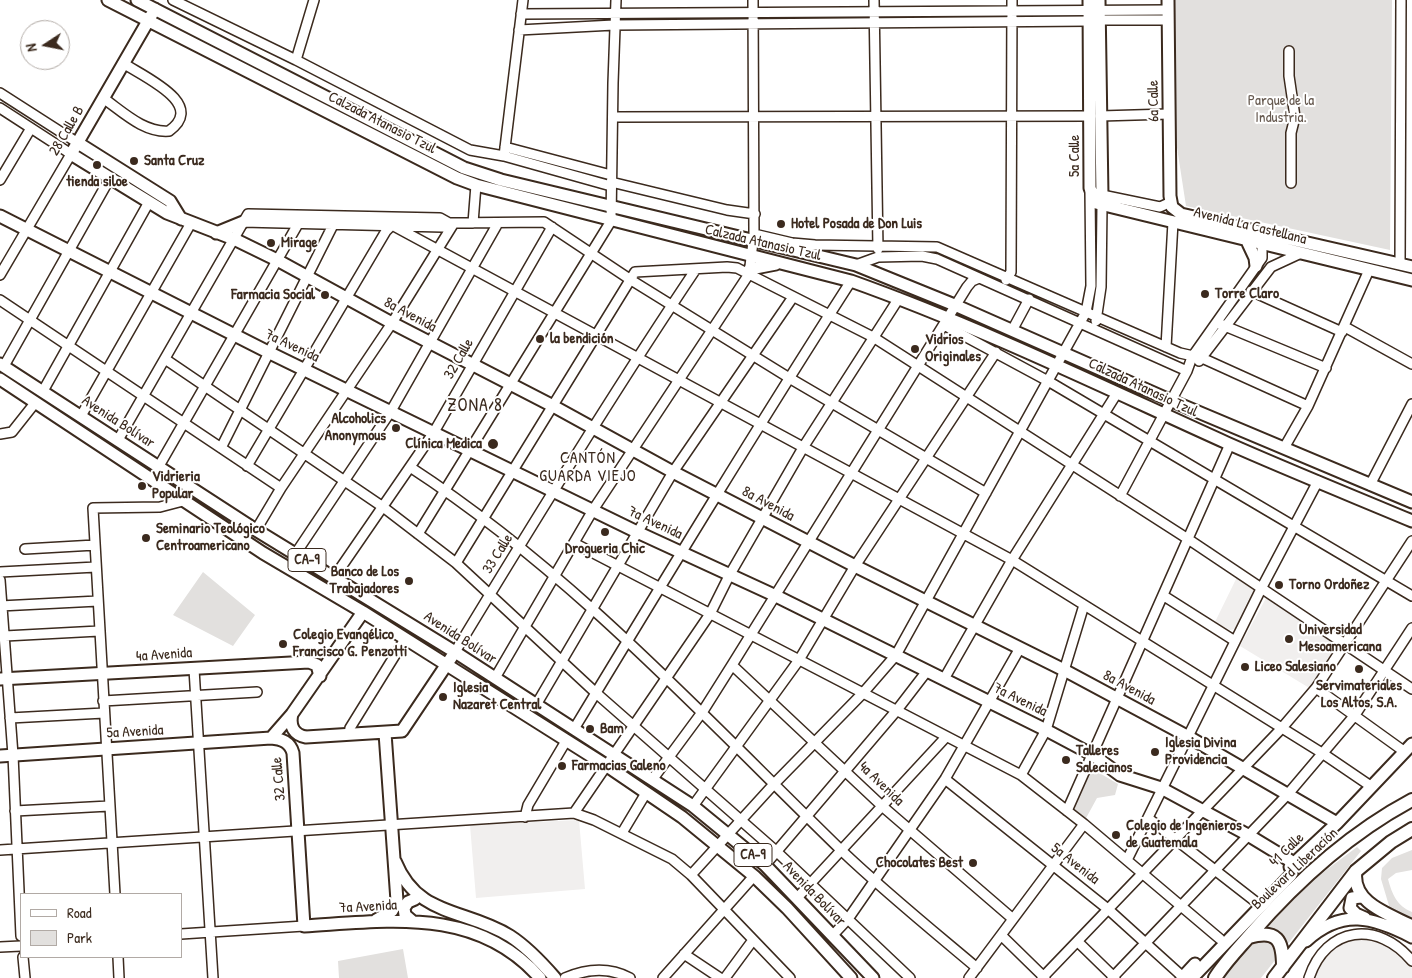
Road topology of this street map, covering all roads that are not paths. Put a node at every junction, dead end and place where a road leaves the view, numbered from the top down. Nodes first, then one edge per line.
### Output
1 (108, 0) edge
2 (137, 0) edge
3 (173, 0) edge
4 (314, 0) edge
5 (523, 0) edge
6 (616, 0) edge
7 (753, 0) edge
8 (874, 0) edge
9 (1012, 0) edge
10 (1401, 3) edge
11 (157, 4) edge
12 (1412, 7) edge
13 (1094, 10) edge
14 (1168, 10) edge
15 (1012, 11) junction
16 (753, 12) junction
17 (875, 12) junction
18 (521, 14) junction
19 (617, 14) junction
20 (148, 21) junction
21 (1012, 22) junction
22 (875, 23) junction
23 (753, 24) junction
24 (614, 26) junction
25 (519, 30) junction
26 (1289, 51) dead end
27 (296, 60) junction
28 (123, 63) junction
29 (0, 93) edge
30 (103, 98) junction
31 (0, 108) edge
32 (1169, 114) junction
33 (754, 116) junction
34 (1095, 116) junction
35 (1012, 117) junction
36 (613, 118) junction
37 (876, 118) junction
38 (31, 128) junction
39 (78, 143) junction
40 (504, 152) junction
41 (71, 154) junction
42 (110, 178) junction
43 (0, 180) edge
44 (611, 181) junction
45 (1291, 184) dead end
46 (476, 185) junction
47 (1090, 188) junction
48 (1105, 199) junction
49 (149, 202) junction
50 (1171, 202) junction
51 (611, 207) junction
52 (755, 214) junction
53 (0, 216) edge
54 (246, 218) junction
55 (186, 221) junction
56 (611, 221) junction
57 (1173, 222) junction
58 (452, 223) junction
59 (473, 223) junction
60 (498, 223) junction
61 (298, 224) junction
62 (333, 225) junction
63 (392, 225) junction
64 (552, 227) junction
65 (27, 229) junction
66 (1266, 232) junction
67 (216, 233) junction
68 (754, 238) junction
69 (234, 239) junction
70 (1246, 241) junction
71 (877, 245) junction
72 (1262, 245) junction
73 (437, 250) junction
74 (69, 251) junction
75 (592, 252) junction
76 (1299, 254) junction
77 (752, 256) junction
78 (878, 257) junction
79 (277, 260) junction
80 (782, 262) junction
81 (1400, 264) junction
82 (856, 265) junction
83 (1256, 266) junction
84 (1412, 267) edge
85 (472, 269) junction
86 (696, 269) junction
87 (110, 272) junction
88 (749, 272) junction
89 (1377, 272) junction
90 (1412, 272) edge
91 (0, 275) edge
92 (308, 276) junction
93 (633, 276) junction
94 (1010, 276) junction
95 (979, 278) junction
96 (851, 280) junction
97 (1412, 280) edge
98 (997, 286) junction
99 (1251, 291) junction
100 (152, 292) junction
101 (515, 292) junction
102 (793, 297) junction
103 (346, 298) junction
104 (899, 298) junction
105 (1029, 299) junction
106 (0, 300) edge
107 (672, 305) junction
108 (956, 306) junction
109 (1086, 312) junction
110 (192, 313) junction
111 (555, 313) junction
112 (829, 315) junction
113 (1098, 317) junction
114 (30, 320) junction
115 (946, 322) junction
116 (1215, 322) junction
117 (392, 323) junction
118 (1079, 323) junction
119 (1015, 325) dead end
120 (1224, 326) junction
121 (1093, 328) junction
122 (1344, 329) junction
123 (712, 330) junction
124 (235, 335) junction
125 (596, 335) junction
126 (873, 337) junction
127 (1148, 339) junction
128 (430, 343) junction
129 (68, 346) junction
130 (1166, 347) junction
131 (1142, 351) junction
132 (996, 352) junction
133 (1063, 352) junction
134 (270, 353) junction
135 (752, 354) junction
136 (1197, 357) junction
137 (640, 358) junction
138 (165, 359) junction
139 (1412, 364) edge
140 (2, 365) edge
141 (473, 365) junction
142 (1056, 365) junction
143 (918, 366) junction
144 (1326, 368) junction
145 (304, 369) junction
146 (1188, 371) junction
147 (107, 372) junction
148 (791, 379) junction
149 (0, 380) edge
150 (678, 380) junction
151 (1048, 381) junction
152 (511, 384) junction
153 (205, 387) junction
154 (349, 390) junction
155 (43, 391) junction
156 (1117, 392) junction
157 (144, 396) junction
158 (968, 398) junction
159 (720, 400) junction
160 (1172, 401) junction
161 (831, 402) junction
162 (35, 403) junction
163 (1412, 404) edge
164 (553, 406) junction
165 (1308, 406) junction
166 (241, 411) junction
167 (391, 411) junction
168 (1103, 414) junction
169 (1164, 414) junction
170 (81, 416) junction
171 (184, 423) junction
172 (762, 423) junction
173 (592, 428) junction
174 (878, 430) junction
175 (270, 431) junction
176 (434, 432) junction
177 (1020, 432) junction
178 (0, 434) edge
179 (118, 440) junction
180 (1150, 441) junction
181 (1230, 444) junction
182 (804, 446) junction
183 (221, 448) junction
184 (1284, 448) junction
185 (632, 449) junction
186 (470, 450) junction
187 (304, 454) junction
188 (926, 458) junction
189 (1072, 465) junction
190 (159, 466) junction
191 (248, 466) junction
192 (410, 467) junction
193 (513, 471) junction
194 (673, 472) junction
195 (852, 473) junction
196 (344, 481) junction
197 (1214, 481) junction
198 (1318, 481) junction
199 (1370, 485) junction
200 (281, 488) junction
201 (445, 490) junction
202 (554, 491) junction
203 (716, 493) junction
204 (986, 493) junction
205 (1120, 496) junction
206 (900, 498) junction
207 (183, 500) junction
208 (1412, 502) edge
209 (382, 506) junction
210 (593, 510) junction
211 (762, 517) junction
212 (484, 520) junction
213 (1412, 521) edge
214 (1294, 527) junction
215 (256, 530) junction
216 (637, 532) junction
217 (964, 533) junction
218 (418, 534) junction
219 (1188, 540) junction
220 (1412, 541) edge
221 (809, 542) junction
222 (574, 543) junction
223 (95, 545) junction
224 (520, 546) junction
225 (25, 549) dead end
226 (681, 551) junction
227 (296, 553) junction
228 (1012, 560) junction
229 (456, 564) junction
230 (855, 566) junction
231 (617, 567) junction
232 (96, 568) junction
233 (0, 572) edge
234 (335, 576) junction
235 (555, 576) junction
236 (729, 576) junction
237 (0, 580) edge
238 (1386, 581) junction
239 (659, 589) junction
240 (1261, 589) junction
241 (490, 594) junction
242 (776, 596) junction
243 (1164, 596) junction
244 (1412, 596) edge
245 (98, 600) junction
246 (925, 601) junction
247 (1084, 605) junction
248 (1, 606) edge
249 (592, 609) junction
250 (364, 612) junction
251 (710, 614) junction
252 (824, 619) junction
253 (974, 625) junction
254 (526, 627) junction
255 (1412, 628) edge
256 (99, 631) junction
257 (751, 635) junction
258 (5, 636) junction
259 (405, 639) junction
260 (1235, 641) junction
261 (627, 642) junction
262 (1143, 642) junction
263 (1346, 643) junction
264 (1020, 648) junction
265 (455, 652) junction
266 (896, 655) junction
267 (561, 660) junction
268 (799, 660) junction
269 (732, 665) junction
270 (446, 666) junction
271 (194, 668) junction
272 (1384, 669) junction
273 (1064, 670) junction
274 (927, 672) junction
275 (101, 674) junction
276 (320, 676) junction
277 (495, 678) junction
278 (667, 678) junction
279 (4, 679) edge
280 (944, 679) junction
281 (1212, 686) junction
282 (1316, 688) junction
283 (1412, 689) edge
284 (257, 692) dead end
285 (596, 693) junction
286 (863, 693) junction
287 (196, 695) junction
288 (1118, 698) junction
289 (771, 700) junction
290 (103, 701) junction
291 (990, 702) junction
292 (536, 705) junction
293 (897, 710) junction
294 (703, 712) junction
295 (104, 713) junction
296 (292, 714) junction
297 (1355, 715) junction
298 (10, 718) junction
299 (634, 725) junction
300 (574, 729) junction
301 (1281, 729) junction
302 (1046, 730) junction
303 (385, 733) junction
304 (349, 734) junction
305 (1187, 736) junction
306 (946, 737) junction
307 (271, 738) junction
308 (315, 738) junction
309 (566, 741) junction
310 (815, 742) junction
311 (197, 744) junction
312 (736, 745) junction
313 (965, 746) junction
314 (106, 748) junction
315 (1408, 748) edge
316 (1322, 753) junction
317 (13, 755) junction
318 (614, 755) junction
319 (1093, 755) junction
320 (0, 756) edge
321 (669, 757) junction
322 (293, 761) junction
323 (607, 766) junction
324 (1244, 769) junction
325 (846, 770) junction
326 (1021, 775) junction
327 (945, 779) junction
328 (652, 780) junction
329 (774, 784) junction
330 (1372, 787) junction
331 (1161, 788) junction
332 (704, 790) junction
333 (1412, 791) edge
334 (646, 793) junction
335 (1288, 794) junction
336 (1412, 800) edge
337 (109, 806) junction
338 (692, 806) junction
339 (882, 806) junction
340 (16, 811) junction
341 (1067, 811) junction
342 (1205, 811) junction
343 (574, 813) junction
344 (807, 815) junction
345 (525, 817) junction
346 (1148, 818) junction
347 (741, 821) junction
348 (1337, 823) junction
349 (1084, 824) junction
350 (392, 825) junction
351 (1412, 829) edge
352 (298, 830) junction
353 (1362, 831) junction
354 (910, 832) junction
355 (622, 833) junction
356 (727, 835) junction
357 (1248, 835) junction
358 (203, 838) junction
359 (1174, 839) junction
360 (111, 843) junction
361 (718, 845) junction
362 (17, 849) junction
363 (841, 849) junction
364 (0, 850) edge
365 (777, 852) junction
366 (1127, 860) junction
367 (395, 861) junction
368 (1294, 864) junction
369 (765, 865) junction
370 (1053, 867) junction
371 (1214, 869) junction
372 (1356, 871) junction
373 (1144, 874) junction
374 (691, 875) junction
375 (754, 876) junction
376 (402, 878) junction
377 (875, 881) junction
378 (811, 883) junction
379 (114, 893) edge
380 (1361, 897) junction
381 (797, 898) junction
382 (415, 900) junction
383 (1256, 902) junction
384 (1182, 905) junction
385 (441, 909) junction
386 (724, 910) junction
387 (1109, 910) junction
388 (20, 914) edge
389 (848, 919) junction
390 (1013, 919) junction
391 (1368, 919) junction
392 (412, 921) junction
393 (373, 922) junction
394 (304, 926) junction
395 (1412, 926) edge
396 (210, 932) junction
397 (182, 934) edge
398 (833, 935) junction
399 (1002, 936) junction
400 (1249, 937) junction
401 (1412, 937) edge
402 (1220, 939) junction
403 (753, 940) junction
404 (1078, 942) junction
405 (1146, 943) junction
406 (20, 946) edge
407 (0, 947) edge
408 (1295, 950) junction
409 (684, 954) junction
410 (23, 958) edge
411 (118, 958) edge
412 (1412, 961) edge
413 (1282, 967) junction
414 (977, 968) junction
415 (789, 977) edge
416 (1113, 977) edge
417 (1215, 977) edge
418 (25, 978) edge
419 (119, 978) edge
420 (213, 978) edge
421 (540, 978) edge
422 (556, 978) edge
423 (567, 978) edge
424 (630, 978) edge
425 (663, 978) edge
426 (720, 978) edge
427 (725, 978) edge
428 (851, 978) edge
429 (872, 978) edge
430 (910, 978) edge
431 (969, 978) edge
432 (1044, 978) edge
433 (1186, 978) edge
434 (1274, 978) edge
435 (1309, 978) edge

1 - 20 main road, Calzada Atanasio Tzul
2 - 11 main road, Calzada Atanasio Tzul
3 - 27 street
4 - 27 street
5 - 18 street
6 - 19 street
7 - 16 street
8 - 17 street
9 - 15 street
10 - 12 street
10 - 81 street
11 - 20 main road, 28 Calle B
11 - 51 main road, Calzada Atanasio Tzul
13 - 14 street
13 - 15 street
13 - 21 street
13 - 34 main road, 5a Calle
14 - 32 main road, 6a Calle
15 - 17 street
15 - 21 street
16 - 17 street
16 - 19 street
16 - 23 street
17 - 22 street
18 - 19 street
18 - 25 street
19 - 24 street
20 - 28 main road, 28 Calle B
20 - 46 main road, Calzada Atanasio Tzul
21 - 22 street
21 - 35 street
22 - 23 street
22 - 37 street
23 - 24 street
23 - 33 street
24 - 25 street
24 - 36 street
25 - 40 street
26 - 45 street
27 - 40 street
28 - 30 main road, 28 Calle B
28 - 30 street
29 - 39 street
30 - 39 main road, 28 Calle B
31 - 38 street, 8a Avenida
32 - 34 street
32 - 50 main road, 6a Calle
33 - 36 street
33 - 37 street
33 - 52 street
34 - 35 street
34 - 47 main road, 5a Calle
34 - 48 main road, 5a Calle
35 - 37 street
35 - 94 street
36 - 44 street
37 - 71 street
38 - 41 street, 8a Avenida
38 - 43 street
39 - 41 main road, 28 Calle B
39 - 55 main road
40 - 44 street
41 - 42 main road, 8a Avenida
41 - 65 street, 28 Calle B
42 - 49 main road, 8a Avenida
42 - 74 street
44 - 51 street
44 - 52 street
46 - 56 main road, Calzada Atanasio Tzul
46 - 59 street
47 - 48 main road
47 - 109 street, 5a Calle
48 - 50 street
48 - 57 main road, Avenida La Castellana
48 - 113 street, 5a Calle
49 - 55 main road, 8a Avenida
49 - 87 street
50 - 66 main road, Avenida La Castellana
51 - 56 street
51 - 68 main road, Calzada Atanasio Tzul
52 - 68 street
53 - 65 main road, 7a Avenida
54 - 58 street
54 - 61 street
54 - 67 main road
54 - 69 street
55 - 67 main road, 8a Avenida
55 - 100 street
56 - 75 street
56 - 77 main road, Calzada Atanasio Tzul
57 - 70 main road, Avenida La Castellana
57 - 130 street
58 - 59 street
58 - 63 street
58 - 73 street
59 - 60 street
60 - 64 street
60 - 85 street
61 - 62 street
61 - 79 street
62 - 63 street
62 - 92 street
63 - 73 street
63 - 103 street
64 - 75 street
64 - 101 street, 32 Calle
65 - 74 main road, 7a Avenida
65 - 91 street, 28 Calle B
66 - 72 main road
66 - 81 main road, Avenida La Castellana
67 - 69 main road, 8a Avenida
68 - 71 street
68 - 77 street
68 - 82 main road, Calzada Atanasio Tzul
69 - 79 main road, 8a Avenida
69 - 110 street
70 - 72 main road, Avenida La Castellana
70 - 83 main road
71 - 78 street
71 - 94 street
72 - 76 main road, Avenida La Castellana
72 - 83 street
73 - 85 street
73 - 117 street
74 - 87 main road, 7a Avenida
74 - 114 street
75 - 93 street
75 - 111 street
76 - 89 main road, Avenida La Castellana
76 - 99 street
77 - 80 main road, Calzada Atanasio Tzul
77 - 88 street
78 - 82 street
78 - 95 street
79 - 92 main road, 8a Avenida
79 - 124 street
80 - 88 main road
80 - 96 main road, Calzada Atanasio Tzul
81 - 84 main road, Avenida La Castellana
81 - 89 main road
82 - 108 main road, Calzada Atanasio Tzul
83 - 116 street
85 - 101 street
85 - 128 street
86 - 88 street
86 - 93 street
86 - 107 street, 33 Calle
87 - 100 main road, 7a Avenida
87 - 129 street
88 - 102 street
88 - 123 street
89 - 90 main road
89 - 97 main road, Avenida La Castellana
89 - 122 street
92 - 103 main road, 8a Avenida
92 - 134 street
93 - 107 street
93 - 125 street
94 - 98 street
94 - 109 street
95 - 98 street
95 - 108 street
96 - 104 main road, Calzada Atanasio Tzul
96 - 112 street
98 - 105 street
99 - 120 street
99 - 122 street
100 - 110 main road, 7a Avenida
100 - 147 street
101 - 111 street
101 - 141 street, 32 Calle
102 - 112 street
102 - 135 street
103 - 117 main road, 8a Avenida
103 - 145 street
104 - 115 main road, Calzada Atanasio Tzul
104 - 126 street
105 - 118 street
105 - 119 street
106 - 114 street
107 - 123 street
107 - 137 street, 33 Calle
108 - 115 street
108 - 133 main road, Calzada Atanasio Tzul
109 - 113 street
109 - 118 street
110 - 124 main road, 7a Avenida
110 - 138 street
111 - 125 street
111 - 152 street
112 - 126 street
112 - 148 street
113 - 121 street, 5a Calle
113 - 127 street
114 - 129 street
114 - 140 street
115 - 132 street
115 - 142 main road, Calzada Atanasio Tzul
115 - 143 street
116 - 120 street
116 - 136 street
117 - 128 main road, 8a Avenida
117 - 154 street
118 - 121 street
118 - 133 street
120 - 136 street
120 - 144 street
121 - 131 street
122 - 139 street
122 - 144 street
123 - 135 street
123 - 150 street
124 - 134 main road, 7a Avenida
124 - 153 street
125 - 137 street
125 - 164 street
126 - 143 street
126 - 161 street
127 - 130 street
127 - 131 street
128 - 141 main road, 8a Avenida
128 - 167 street
129 - 147 street
129 - 155 street
130 - 136 street
131 - 146 street
132 - 151 street
132 - 158 street
133 - 142 street
133 - 160 main road, Calzada Atanasio Tzul
134 - 145 main road, 7a Avenida
134 - 166 street
135 - 148 street
135 - 159 street
136 - 146 street
136 - 165 street
137 - 150 street
137 - 173 street, 33 Calle
138 - 153 street
138 - 157 street
140 - 155 main road, Avenida Bolívar / CA-9
141 - 152 main road, 8a Avenida
141 - 176 street, 32 Calle
142 - 151 street
142 - 156 main road, Calzada Atanasio Tzul
143 - 158 street
143 - 174 street
144 - 165 street
145 - 154 main road, 7a Avenida
145 - 175 street
146 - 160 street
147 - 157 street
147 - 170 street
148 - 161 street
148 - 172 street
149 - 162 main road, Avenida Bolívar / CA-9
150 - 159 street
150 - 185 street
151 - 168 street
151 - 177 street
152 - 164 main road, 8a Avenida
152 - 186 street
153 - 166 street
153 - 171 street
154 - 167 main road, 7a Avenida
154 - 187 street
155 - 170 main road, Avenida Bolívar / CA-9
156 - 168 street
156 - 169 main road, Calzada Atanasio Tzul
157 - 171 street
157 - 179 street
158 - 177 street
158 - 188 street
159 - 172 street
159 - 194 street
160 - 169 street
160 - 184 main road, Calzada Atanasio Tzul
161 - 174 street
161 - 182 street
162 - 178 street
162 - 207 main road, Avenida Bolívar / CA-9
163 - 199 street
164 - 173 main road, 8a Avenida
164 - 193 street
165 - 184 street
166 - 175 street
166 - 183 street
167 - 176 main road, 7a Avenida
167 - 196 street
168 - 180 street
168 - 189 street
169 - 180 street
169 - 181 main road, Calzada Atanasio Tzul
170 - 179 main road, Avenida Bolívar / CA-9
171 - 183 street
171 - 190 street
172 - 182 street
172 - 203 street
173 - 185 main road, 8a Avenida
173 - 202 street, 33 Calle
174 - 188 street
174 - 195 street
175 - 187 street
175 - 191 street
176 - 186 main road, 7a Avenida
176 - 192 street, 32 Calle
177 - 189 street
177 - 204 street
179 - 190 main road, Avenida Bolívar / CA-9
180 - 197 street
180 - 205 street
181 - 197 street
181 - 198 main road, Calzada Atanasio Tzul
182 - 195 street
182 - 211 street
183 - 191 street
184 - 199 main road, Calzada Atanasio Tzul
185 - 194 main road, 8a Avenida
185 - 210 street
186 - 193 main road, 7a Avenida
186 - 201 street
187 - 196 street
187 - 200 street
188 - 204 street
188 - 206 street
189 - 205 street
189 - 228 street
190 - 215 main road, Avenida Bolívar / CA-9
191 - 200 street
192 - 201 street
192 - 209 street, 32 Calle
193 - 202 main road, 7a Avenida
193 - 212 street
194 - 203 main road, 8a Avenida
194 - 216 street
195 - 206 street
195 - 221 street
196 - 209 street
196 - 227 street
197 - 214 street
197 - 219 street
198 - 213 main road, Calzada Atanasio Tzul
198 - 214 street
199 - 208 main road, Calzada Atanasio Tzul
200 - 215 street
201 - 212 street
201 - 218 street
202 - 210 main road, 7a Avenida
202 - 224 street, 33 Calle
203 - 211 main road, 8a Avenida
203 - 226 street
204 - 217 street
205 - 219 street
206 - 217 street
206 - 230 street
207 - 223 street
207 - 250 main road, Avenida Bolívar / CA-9
209 - 218 street
209 - 234 street, 32 Calle
210 - 216 main road, 7a Avenida
210 - 222 street
211 - 221 main road, 8a Avenida
211 - 236 street
212 - 224 street
212 - 229 street
214 - 238 street
214 - 240 street
215 - 227 main road, Avenida Bolívar / CA-9
216 - 226 main road, 7a Avenida
216 - 231 street
217 - 228 street
217 - 246 street
218 - 229 street
219 - 240 street
219 - 243 street
220 - 238 street
221 - 230 main road, 8a Avenida
221 - 242 street
222 - 231 street
222 - 235 street
223 - 225 street
223 - 232 street
224 - 235 street
224 - 241 street, 33 Calle
226 - 236 main road, 7a Avenida
226 - 239 street
227 - 234 main road, Avenida Bolívar / CA-9
228 - 247 street
228 - 253 street
229 - 241 street
230 - 246 main road, 8a Avenida
230 - 252 street
231 - 239 street
231 - 249 street
232 - 233 street
232 - 245 street
234 - 265 main road, Avenida Bolívar / CA-9
235 - 249 street
235 - 254 street
236 - 242 main road, 7a Avenida
236 - 251 street
237 - 248 street
238 - 244 street
238 - 263 street
239 - 251 street
239 - 261 street
240 - 260 street
240 - 263 street
241 - 254 street
241 - 265 street, 33 Calle
242 - 252 main road, 7a Avenida
242 - 257 street
243 - 260 street
243 - 262 street
245 - 248 street
245 - 256 street
246 - 253 main road, 8a Avenida
246 - 266 street
247 - 262 street
247 - 273 street
248 - 258 street
249 - 261 street
249 - 267 street
250 - 259 main road, Avenida Bolívar / CA-9
250 - 276 main road, 32 Calle
251 - 257 street
251 - 278 street
252 - 266 main road, 7a Avenida
252 - 268 street
253 - 264 main road, 8a Avenida
253 - 280 street
254 - 267 street
254 - 277 street
255 - 272 street
256 - 258 street
256 - 275 street
257 - 268 street
257 - 269 street
258 - 279 street
259 - 270 main road, Avenida Bolívar / CA-9
259 - 304 street
260 - 281 street
261 - 278 street
261 - 285 street
262 - 281 street
262 - 288 street
263 - 272 street
263 - 282 street
264 - 273 main road, 8a Avenida
264 - 291 street
265 - 270 main road, 33 Calle
265 - 277 main road, Avenida Bolívar / CA-9
266 - 274 main road, 7a Avenida
266 - 286 street
267 - 285 street
267 - 292 street
268 - 286 street
268 - 289 street
269 - 289 street, 4a Avenida
269 - 294 street
270 - 303 main road, 33 Calle
270 - 309 main road, Avenida Bolívar / CA-9
271 - 275 main road, 4a Avenida
271 - 276 main road, 4a Avenida
271 - 287 street
272 - 283 street
272 - 297 street
273 - 288 main road, 8a Avenida
273 - 302 street
274 - 280 main road, 7a Avenida
274 - 293 street
275 - 279 main road, 4a Avenida
275 - 290 street
276 - 296 main road, 32 Calle
277 - 292 main road, Avenida Bolívar / CA-9
278 - 294 street
278 - 299 street
279 - 298 street
280 - 291 main road, 7a Avenida
281 - 301 street
281 - 305 street
282 - 297 street
282 - 301 street
284 - 287 street
285 - 299 street
285 - 300 street
286 - 293 street
286 - 310 street
287 - 290 street
287 - 311 street
288 - 305 main road, 8a Avenida
288 - 319 street
289 - 310 street, 4a Avenida
289 - 312 street
290 - 295 street
291 - 302 main road, 7a Avenida
291 - 313 street
292 - 300 main road, Avenida Bolívar / CA-9
293 - 306 street
293 - 325 street
294 - 312 street
294 - 321 street
295 - 298 street
295 - 314 street
296 - 307 main road, 32 Calle
296 - 308 main road
297 - 315 street
297 - 316 street
298 - 317 street
299 - 318 street
299 - 321 street
300 - 318 main road, Avenida Bolívar / CA-9
301 - 316 street
301 - 324 street
302 - 319 main road, 7a Avenida
302 - 326 street
303 - 304 main road
303 - 350 main road
304 - 308 main road
305 - 324 main road, 8a Avenida
305 - 331 street
306 - 313 street
306 - 339 street
307 - 311 main road, 5a Avenida
307 - 322 main road, 32 Calle
308 - 322 main road
309 - 323 main road, Avenida Bolívar / CA-9
309 - 345 street
310 - 325 street, 4a Avenida
310 - 329 street
311 - 314 main road, 5a Avenida
311 - 358 street
312 - 329 street
312 - 332 street
313 - 326 street
313 - 327 street
314 - 317 main road, 5a Avenida
314 - 337 street
315 - 330 main road, 41 Calle
316 - 330 street
316 - 335 street
317 - 320 main road, 5a Avenida
317 - 340 street
318 - 323 street
318 - 328 main road, Avenida Bolívar / CA-9
319 - 331 main road, 7a Avenida
319 - 341 street
321 - 328 street
321 - 332 street
322 - 352 main road, 32 Calle
323 - 334 main road, Avenida Bolívar / CA-9
323 - 343 street
324 - 335 main road, 8a Avenida
324 - 342 street
325 - 339 street, 4a Avenida
325 - 344 street
326 - 341 street
327 - 354 street
327 - 370 street, 5a Avenida
328 - 338 main road, Avenida Bolívar / CA-9
329 - 344 street
329 - 347 street
330 - 348 main road, 41 Calle
331 - 342 main road, 7a Avenida
331 - 346 street
332 - 338 street
332 - 347 street
333 - 353 highway
334 - 355 street
334 - 361 main road, Avenida Bolívar / CA-9
335 - 348 main road, 8a Avenida
335 - 357 street
336 - 353 highway, Boulevard Liberación
337 - 340 street
337 - 360 street
338 - 356 main road, Avenida Bolívar / CA-9
339 - 354 street, 4a Avenida
339 - 363 street
340 - 362 street
341 - 349 street
342 - 357 main road, 7a Avenida
342 - 359 street
343 - 345 street
343 - 355 street
344 - 363 street
344 - 365 street
345 - 350 street
346 - 359 street
346 - 366 street
347 - 356 street
347 - 365 street
348 - 368 main road, 41 Calle
349 - 366 street
349 - 370 street
350 - 352 street
350 - 367 main road
351 - 372 highway
352 - 358 street
352 - 394 main road, 32 Calle
353 - 400 highway, Boulevard Liberación
354 - 377 street
354 - 390 street, 4a Avenida
355 - 374 street
356 - 361 street
356 - 369 main road, Avenida Bolívar / CA-9
357 - 368 main road, 7a Avenida
357 - 371 street
358 - 360 street
358 - 396 street
359 - 371 street
359 - 373 street
360 - 362 street
360 - 379 street
361 - 374 street
361 - 375 main road, Avenida Bolívar / CA-9
362 - 364 street
362 - 388 street
363 - 377 street
363 - 378 street
365 - 369 street
365 - 378 street
366 - 373 street
367 - 376 main road, 7a Avenida
367 - 393 main road
368 - 383 main road, 41 Calle
368 - 433 main road
369 - 381 main road, Avenida Bolívar / CA-9
370 - 387 street, 5a Avenida
370 - 390 street
371 - 383 street
371 - 384 street
372 - 380 main road
372 - 408 highway
373 - 384 street
373 - 387 street
374 - 386 street
375 - 386 street
375 - 428 main road, Avenida Bolívar / CA-9
376 - 382 main road
376 - 385 main road, 7a Avenida
377 - 389 street
377 - 414 street
378 - 381 street
378 - 389 street
380 - 391 main road
380 - 395 main road
381 - 398 main road, Avenida Bolívar / CA-9
382 - 385 main road
382 - 392 main road
383 - 402 main road, 41 Calle
384 - 402 street
384 - 405 street
385 - 422 main road, 7a Avenida
386 - 403 street
386 - 409 street
387 - 404 street
387 - 405 street, 5a Avenida
389 - 398 street
389 - 430 street
390 - 399 street
391 - 401 main road
391 - 408 main road
392 - 393 main road, 7a Avenida
392 - 421 main road, 7a Avenida
393 - 394 main road, 7a Avenida
394 - 396 street, 7a Avenida
396 - 397 street, 7a Avenida
396 - 420 street
398 - 429 main road, Avenida Bolívar / CA-9
399 - 414 street
399 - 432 street
400 - 413 highway
400 - 417 highway, Boulevard Liberación
402 - 433 main road, 41 Calle
403 - 415 street
403 - 427 street
404 - 416 street
404 - 432 street
405 - 416 street
405 - 433 street, 5a Avenida
406 - 407 street
408 - 413 highway
409 - 425 street
409 - 426 street
410 - 418 street
411 - 419 street
412 - 435 street
413 - 434 highway
414 - 431 street
423 - 424 street

